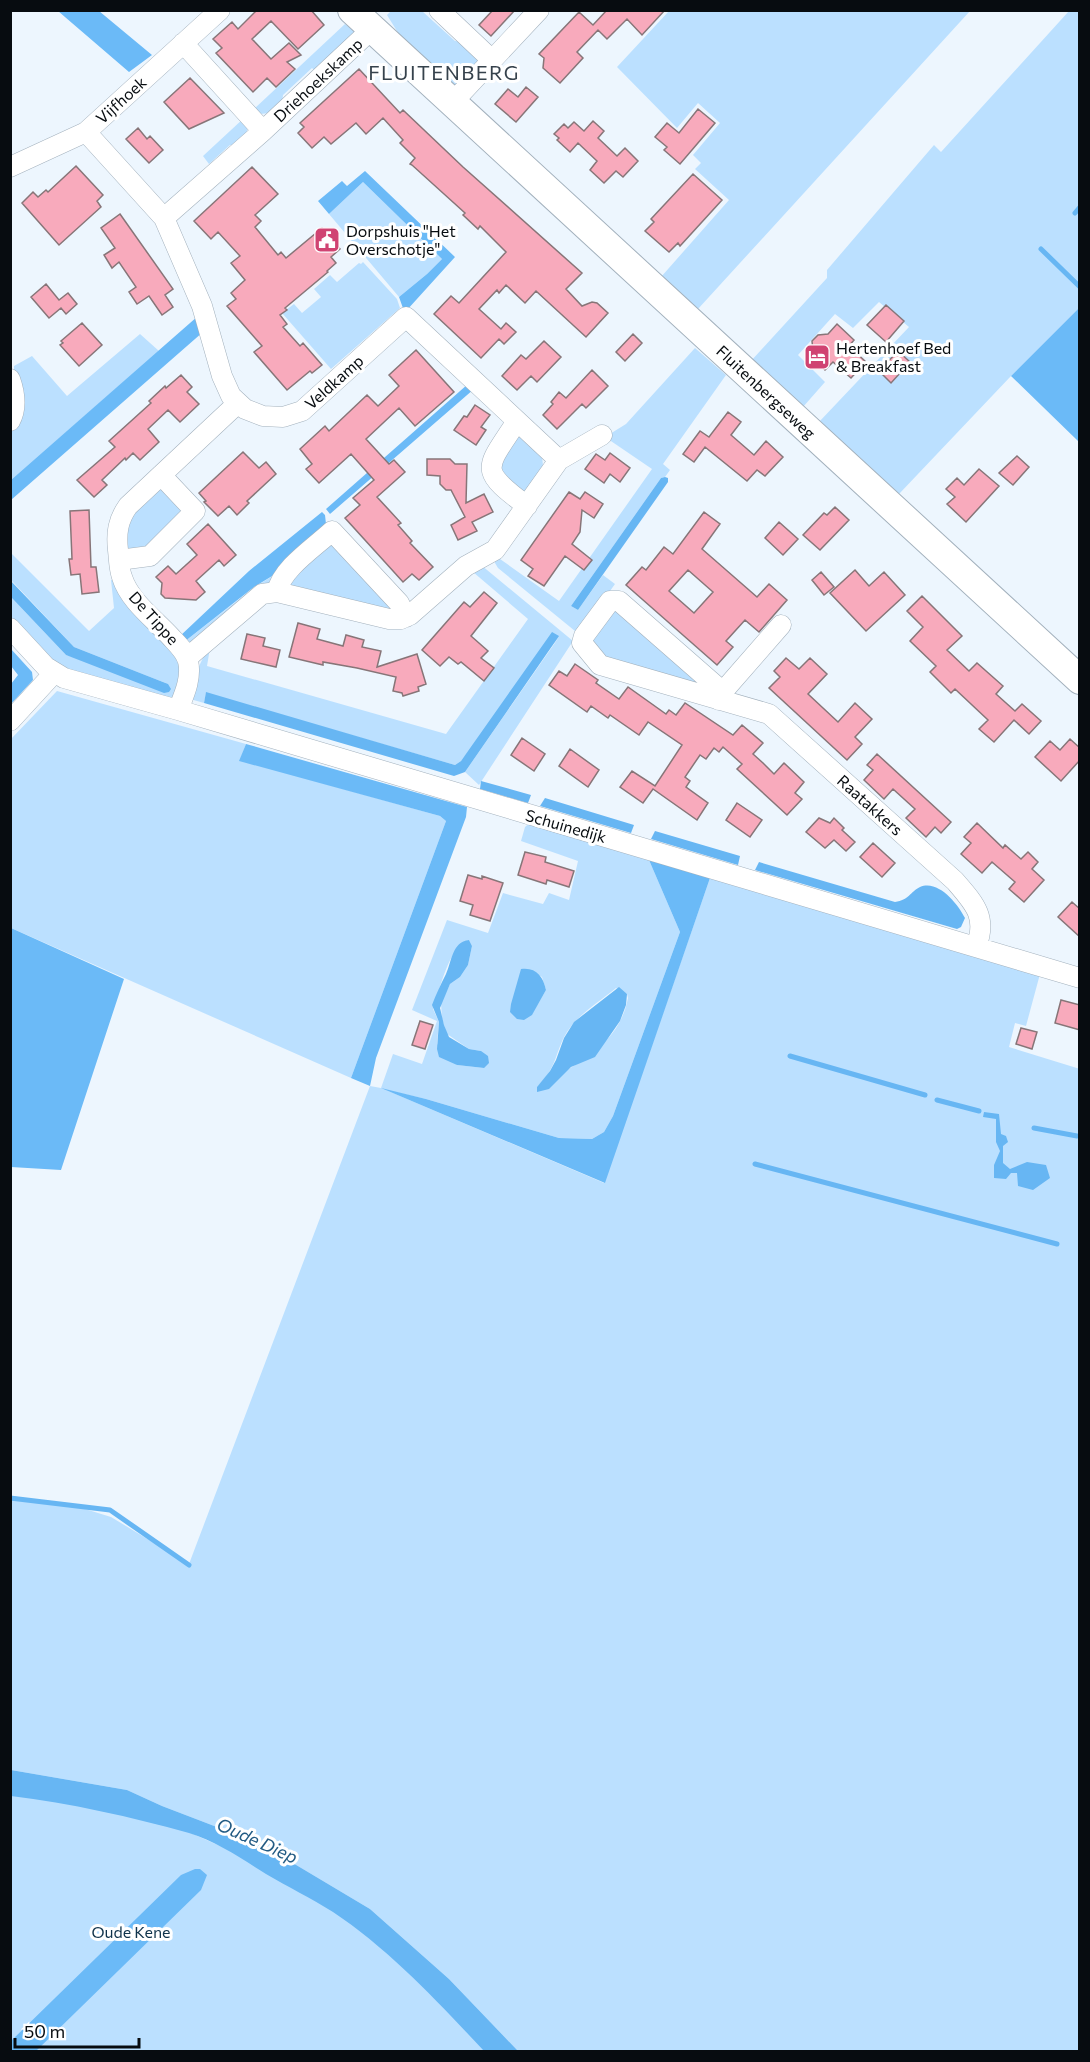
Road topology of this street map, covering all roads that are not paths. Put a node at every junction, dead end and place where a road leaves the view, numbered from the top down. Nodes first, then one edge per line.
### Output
1 (439, 10) edge
2 (539, 10) edge
3 (219, 11) edge
4 (362, 20) edge
5 (183, 44) junction
6 (492, 60) junction
7 (453, 103) junction
8 (263, 130) junction
9 (86, 132) junction
10 (10, 167) edge
11 (164, 218) junction
12 (10, 380) edge
13 (238, 403) junction
14 (10, 421) edge
15 (517, 421) junction
16 (602, 435) dead end
17 (559, 460) junction
18 (160, 475) junction
19 (526, 506) junction
20 (119, 560) junction
21 (277, 592) junction
22 (406, 617) junction
23 (781, 625) dead end
24 (10, 628) edge
25 (187, 658) junction
26 (54, 673) junction
27 (1080, 680) edge
28 (718, 695) junction
29 (178, 710) junction
30 (10, 721) edge
31 (976, 947) junction
32 (1080, 978) edge

1 - 6 street
2 - 6 street
3 - 5 street, Vijfhoek
4 - 7 street, Fluitenbergseweg
4 - 8 street, Driehoekskamp
5 - 8 street, Driehoekskamp
5 - 9 street, Vijfhoek
6 - 7 street
7 - 27 street, Fluitenbergseweg
8 - 11 street, Driehoekskamp
9 - 10 street, Vijfhoek
9 - 11 street
11 - 13 street
12 - 14 street
13 - 15 street, Veldkamp
13 - 18 street, De Tippe
15 - 17 street, Veldkamp
15 - 19 street
16 - 17 street
17 - 19 street
18 - 20 street, De Tippe
18 - 20 street
19 - 22 street
20 - 25 street, De Tippe
21 - 22 street
21 - 22 street
21 - 25 street
23 - 28 street
24 - 26 street, Schuinedijk
25 - 29 street, De Tippe
26 - 29 street, Schuinedijk
26 - 30 street
28 - 28 street, Raatakkers
28 - 31 street, Raatakkers
29 - 31 street, Schuinedijk
31 - 32 street, Schuinedijk

